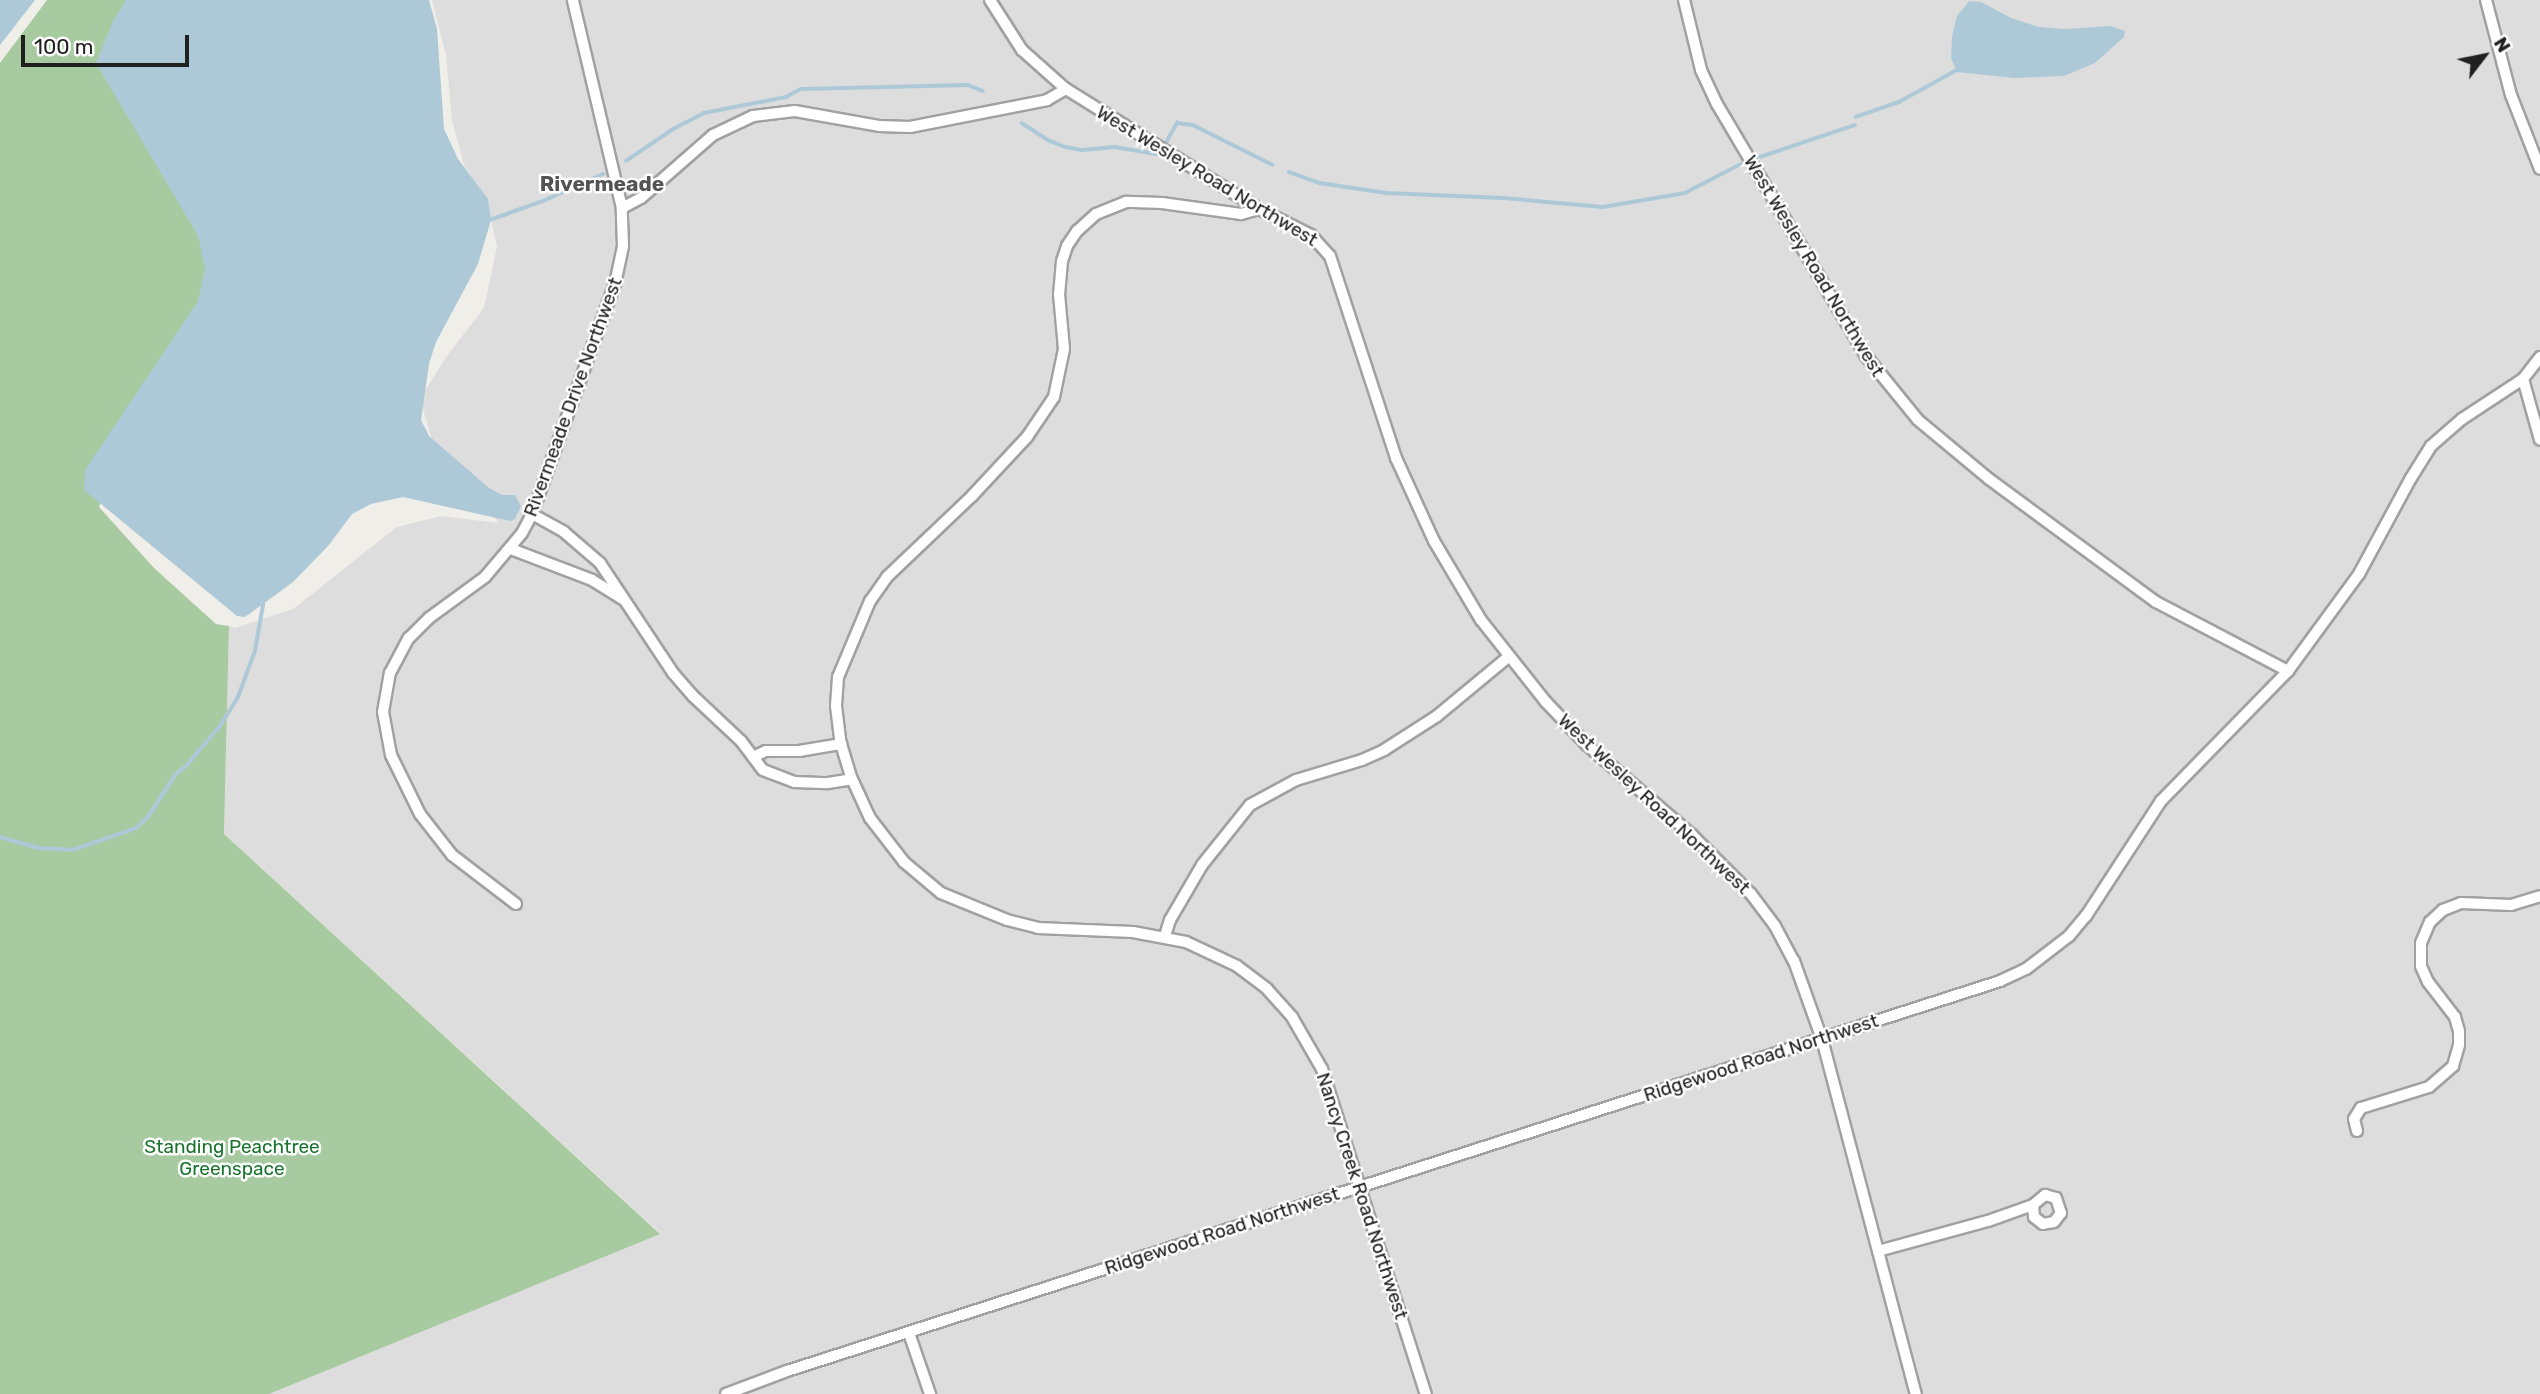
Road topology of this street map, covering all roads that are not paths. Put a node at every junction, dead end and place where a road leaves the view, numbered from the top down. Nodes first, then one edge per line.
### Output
1 (573, 0) edge
2 (990, 0) edge
3 (1684, 0) edge
4 (2486, 0) edge
5 (1066, 89) junction
6 (2540, 169) edge
7 (622, 208) junction
8 (1259, 209) junction
9 (2540, 357) edge
10 (2523, 379) junction
11 (2540, 440) edge
12 (532, 514) junction
13 (511, 549) junction
14 (622, 599) junction
15 (1508, 657) junction
16 (2288, 671) junction
17 (841, 744) junction
18 (753, 757) junction
19 (852, 779) junction
20 (2540, 896) edge
21 (516, 904) dead end
22 (1165, 936) junction
23 (1822, 1039) junction
24 (2357, 1131) dead end
25 (1359, 1187) junction
26 (2033, 1205) dead end
27 (1878, 1251) junction
28 (909, 1333) junction
29 (726, 1394) edge
30 (930, 1394) edge
31 (1426, 1394) edge
32 (1916, 1394) edge

1 - 7 street, Rivermeade Drive Northwest
2 - 5 street, West Wesley Road Northwest
3 - 16 street, West Wesley Road Northwest
4 - 6 street
5 - 7 street
5 - 8 street, West Wesley Road Northwest
7 - 12 street, Rivermeade Drive Northwest
8 - 15 street, West Wesley Road Northwest
8 - 17 street, Nancy Creek Road Northwest
9 - 10 street, Ridgewood Road Northwest
10 - 11 street
10 - 16 street, Ridgewood Road Northwest
12 - 13 street, Rivermeade Drive Northwest
12 - 14 street
13 - 14 street
13 - 21 street, Rivermeade Drive Northwest
14 - 18 street
15 - 22 street
15 - 23 street, West Wesley Road Northwest
16 - 23 street, Ridgewood Road Northwest
17 - 18 street
17 - 19 street, Nancy Creek Road Northwest
18 - 19 street
19 - 22 street, Nancy Creek Road Northwest
20 - 24 street
22 - 25 street, Nancy Creek Road Northwest
23 - 25 street, Ridgewood Road Northwest
23 - 27 street, West Wesley Road Northwest
25 - 28 street, Ridgewood Road Northwest
25 - 31 street, Nancy Creek Road Northwest
26 - 27 street
27 - 32 street, West Wesley Road Northwest
28 - 29 street, Ridgewood Road Northwest
28 - 30 street

